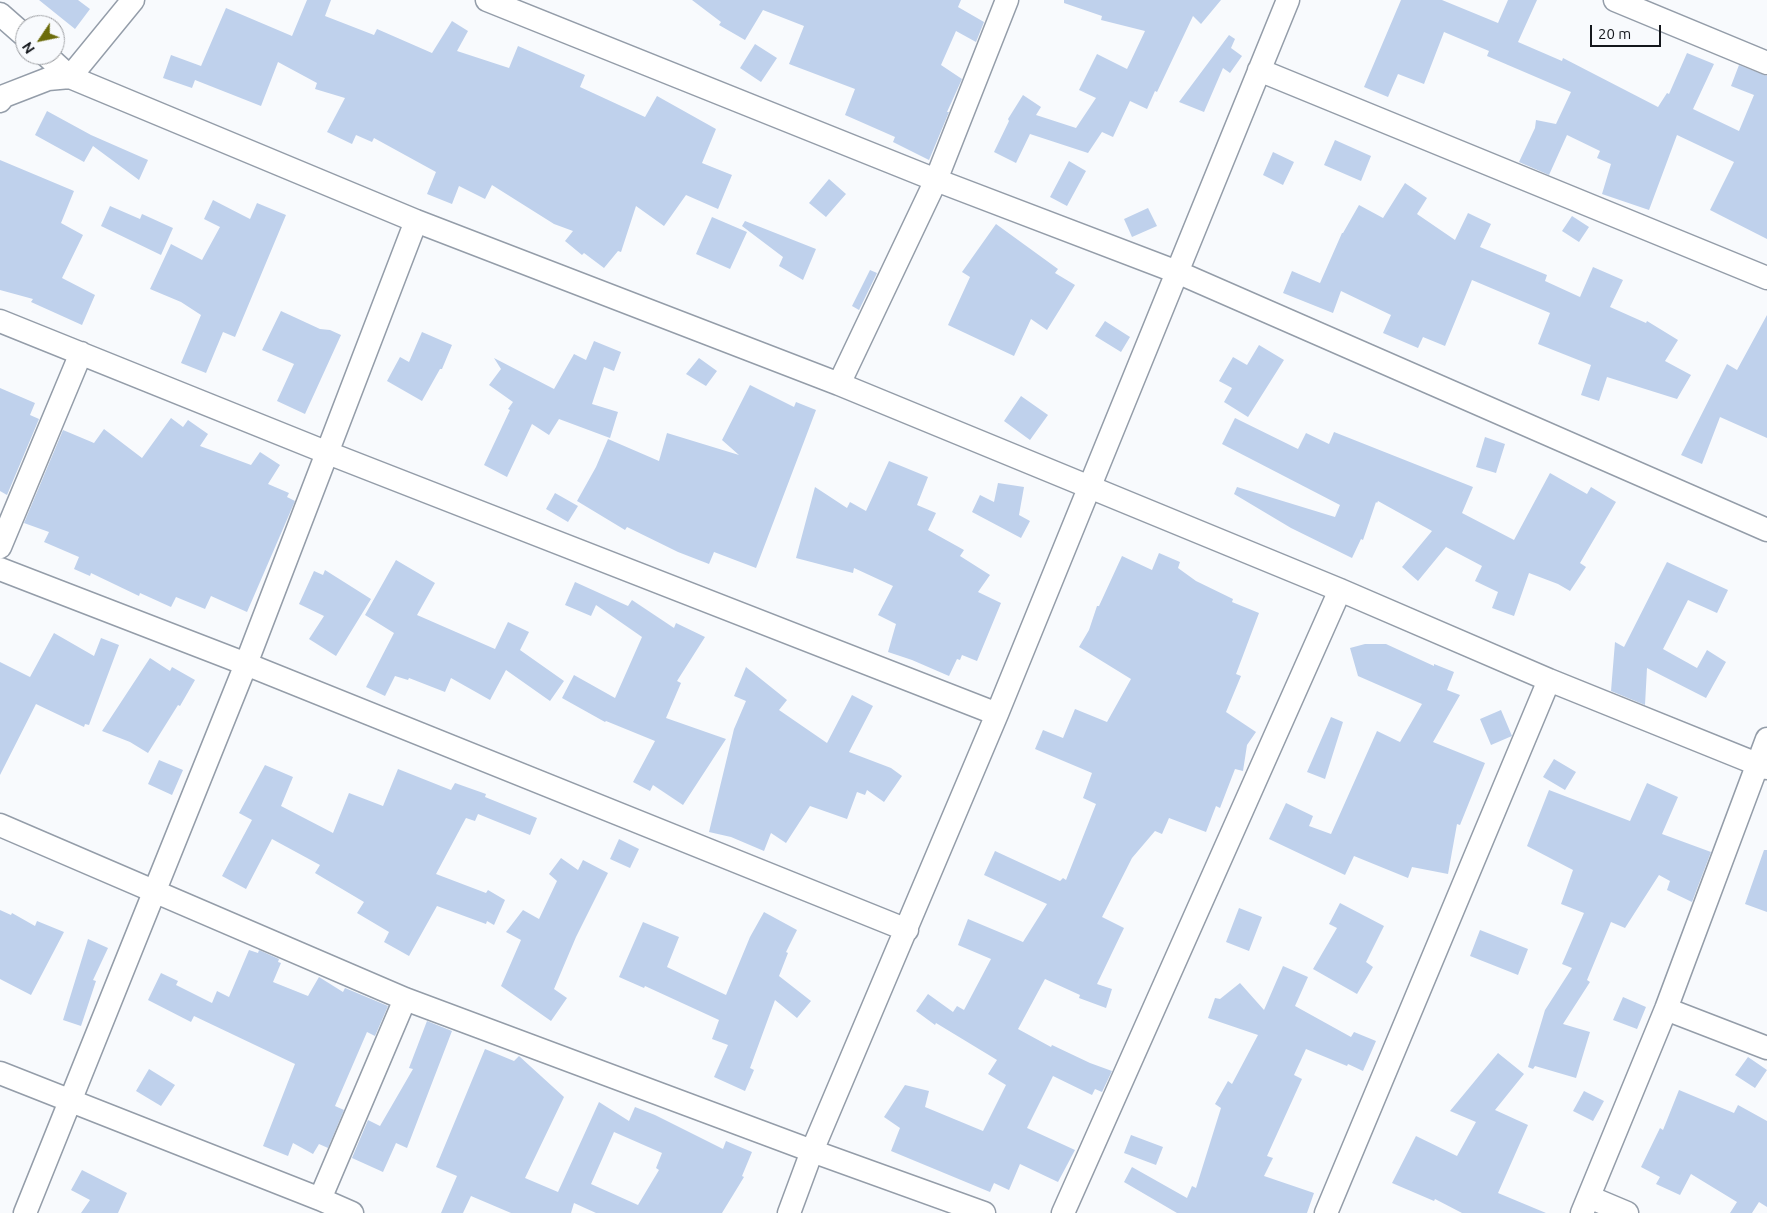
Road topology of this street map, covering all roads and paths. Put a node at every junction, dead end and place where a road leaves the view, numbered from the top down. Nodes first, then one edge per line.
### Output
1 (133, 0) edge
2 (487, 0) edge
3 (1006, 0) edge
4 (1288, 0) edge
5 (1615, 0) edge
6 (0, 14) edge
7 (15, 27) edge
8 (1767, 63) edge
9 (57, 65) edge
10 (1259, 70) junction
11 (70, 76) junction
12 (1, 97) edge
13 (936, 180) junction
14 (416, 221) junction
15 (1177, 272) junction
16 (1767, 278) edge
17 (0, 321) edge
18 (81, 354) junction
19 (839, 384) junction
20 (328, 453) junction
21 (1090, 486) junction
22 (1767, 530) edge
23 (0, 547) edge
24 (0, 569) edge
25 (1340, 590) junction
26 (246, 664) junction
27 (1550, 680) junction
28 (997, 714) junction
29 (1767, 739) edge
30 (1762, 766) edge
31 (0, 825) edge
32 (155, 891) junction
33 (906, 930) junction
34 (405, 999) junction
35 (1666, 1009) junction
36 (1767, 1048) edge
37 (0, 1073) edge
38 (70, 1101) junction
39 (812, 1151) junction
40 (320, 1198) junction
41 (1585, 1205) edge
42 (24, 1213) edge
43 (352, 1213) edge
44 (789, 1213) edge
45 (984, 1213) edge
46 (1063, 1213) edge
47 (1326, 1213) edge
48 (1627, 1213) edge

1 - 11 street
2 - 13 street
3 - 13 street
4 - 10 street
5 - 8 street
6 - 7 street
9 - 11 street
10 - 15 street
10 - 16 street
11 - 12 street
11 - 14 street
13 - 15 street
13 - 19 street
14 - 19 street
14 - 20 street
15 - 21 street
15 - 22 street
17 - 18 street
18 - 20 street
18 - 23 street
19 - 21 street
20 - 26 street
20 - 28 street
21 - 25 street
21 - 28 street
24 - 26 street
25 - 27 street
25 - 46 street
26 - 32 street
26 - 33 street
27 - 30 street
27 - 47 street
28 - 33 street
29 - 30 street
30 - 35 street
31 - 32 street
32 - 34 street
32 - 38 street
33 - 39 street
34 - 39 street
34 - 40 street
35 - 36 street
35 - 41 street
37 - 38 street
38 - 40 street
38 - 42 street
39 - 44 street
39 - 45 street
40 - 43 street
41 - 48 street

